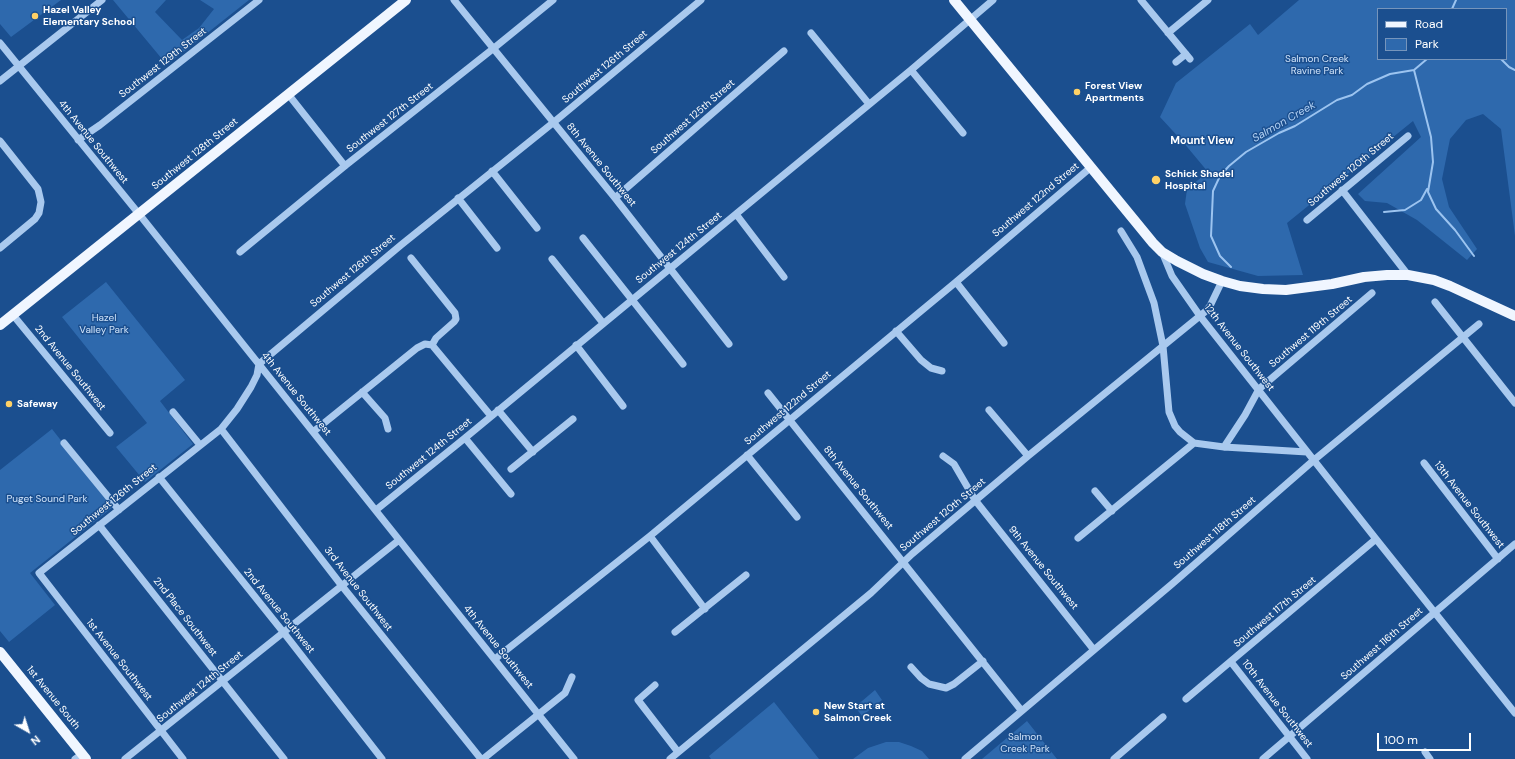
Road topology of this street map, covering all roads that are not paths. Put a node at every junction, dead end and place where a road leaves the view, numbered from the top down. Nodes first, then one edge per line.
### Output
1 (102, 0) edge
2 (259, 0) edge
3 (406, 0) edge
4 (454, 0) edge
5 (553, 0) edge
6 (701, 0) edge
7 (954, 0) edge
8 (993, 0) edge
9 (1141, 0) edge
10 (1208, 0) edge
11 (970, 19) junction
12 (811, 33) dead end
13 (1168, 33) junction
14 (0, 43) edge
15 (494, 48) junction
16 (784, 52) dead end
17 (1176, 62) dead end
18 (19, 66) junction
19 (911, 70) junction
20 (0, 81) edge
21 (288, 94) junction
22 (869, 104) junction
23 (554, 122) junction
24 (963, 133) dead end
25 (1408, 136) dead end
26 (78, 140) junction
27 (0, 141) edge
28 (345, 166) junction
29 (1090, 168) junction
30 (492, 171) junction
31 (1342, 190) junction
32 (458, 198) junction
33 (615, 198) junction
34 (139, 214) junction
35 (736, 214) junction
36 (1307, 220) dead end
37 (537, 228) dead end
38 (1121, 231) dead end
39 (583, 238) dead end
40 (0, 248) edge
41 (497, 248) dead end
42 (240, 252) dead end
43 (1162, 252) junction
44 (411, 258) dead end
45 (552, 259) dead end
46 (670, 268) junction
47 (1408, 275) junction
48 (784, 277) dead end
49 (1222, 281) junction
50 (956, 282) junction
51 (1372, 293) dead end
52 (632, 299) junction
53 (1435, 302) dead end
54 (14, 315) junction
55 (1200, 316) junction
56 (1515, 316) edge
57 (603, 323) junction
58 (1478, 324) dead end
59 (0, 325) edge
60 (896, 331) junction
61 (1464, 337) junction
62 (1004, 343) dead end
63 (729, 344) dead end
64 (432, 345) junction
65 (576, 345) junction
66 (1163, 346) junction
67 (259, 364) junction
68 (683, 364) dead end
69 (942, 371) dead end
70 (1259, 389) junction
71 (362, 392) junction
72 (768, 393) dead end
73 (1515, 403) edge
74 (623, 406) dead end
75 (498, 410) junction
76 (989, 410) dead end
77 (173, 412) dead end
78 (492, 416) junction
79 (573, 419) dead end
80 (789, 419) junction
81 (221, 429) junction
82 (388, 429) dead end
83 (313, 432) junction
84 (110, 433) dead end
85 (465, 438) junction
86 (64, 442) dead end
87 (1194, 443) junction
88 (200, 445) junction
89 (1224, 447) junction
90 (533, 452) junction
91 (1307, 452) junction
92 (747, 455) junction
93 (943, 456) dead end
94 (1028, 456) junction
95 (1314, 460) junction
96 (1424, 463) dead end
97 (511, 469) dead end
98 (159, 477) junction
99 (1095, 491) dead end
100 (511, 494) dead end
101 (975, 500) junction
102 (119, 510) junction
103 (376, 510) junction
104 (1112, 511) junction
105 (797, 517) dead end
106 (99, 525) junction
107 (650, 536) junction
108 (1078, 538) dead end
109 (1376, 539) junction
110 (399, 540) junction
111 (1515, 544) edge
112 (1498, 559) junction
113 (904, 561) junction
114 (39, 574) joint
115 (746, 575) dead end
116 (342, 586) junction
117 (705, 609) junction
118 (1434, 612) junction
119 (675, 632) dead end
120 (284, 633) junction
121 (1094, 650) junction
122 (0, 652) edge
123 (495, 659) junction
124 (983, 661) junction
125 (1231, 662) junction
126 (911, 667) dead end
127 (572, 677) dead end
128 (223, 681) junction
129 (655, 685) dead end
130 (1186, 699) dead end
131 (1021, 710) junction
132 (1515, 713) edge
133 (538, 714) junction
134 (1163, 717) dead end
135 (160, 731) junction
136 (1289, 736) junction
137 (678, 752) junction
138 (1425, 752) dead end
139 (81, 757) edge
140 (125, 759) edge
141 (183, 759) edge
142 (284, 759) edge
143 (382, 759) edge
144 (482, 759) edge
145 (574, 759) edge
146 (670, 759) edge
147 (965, 759) edge
148 (1114, 759) edge
149 (1263, 759) edge
150 (1307, 759) edge
151 (1430, 759) edge

1 - 18 street
2 - 26 street, Southwest 129th Street
3 - 21 main road, Southwest 128th Street
4 - 15 street, 8th Avenue Southwest
5 - 15 street, Southwest 127th Street
6 - 23 street, Southwest 126th Street
7 - 11 main road
8 - 11 street, Southwest 124th Street
9 - 13 street
10 - 13 street
11 - 19 street, Southwest 124th Street
11 - 29 main road
12 - 22 street
13 - 17 street
14 - 18 street, 4th Avenue Southwest
15 - 23 street, 8th Avenue Southwest
15 - 28 street, Southwest 127th Street
16 - 33 street, Southwest 125th Street
18 - 20 street
18 - 26 street, 4th Avenue Southwest
19 - 22 street, Southwest 124th Street
19 - 24 street
21 - 28 street
21 - 34 main road, Southwest 128th Street
22 - 35 street, Southwest 124th Street
23 - 30 street, Southwest 126th Street
23 - 33 street, 8th Avenue Southwest
25 - 31 street, Southwest 120th Street
26 - 34 street, 4th Avenue Southwest
27 - 40 street
28 - 42 street, Southwest 127th Street
29 - 43 main road
29 - 50 street, Southwest 122nd Street
30 - 32 street, Southwest 126th Street
30 - 37 street
31 - 36 street, Southwest 120th Street
31 - 47 street
32 - 41 street
32 - 67 street, Southwest 126th Street
33 - 46 street, 8th Avenue Southwest
34 - 54 main road, Southwest 128th Street
34 - 67 street, 4th Avenue Southwest
35 - 46 street, Southwest 124th Street
35 - 48 street
38 - 66 street
39 - 52 street
43 - 49 main road
43 - 55 street, 12th Avenue Southwest
44 - 64 street
45 - 57 street
46 - 52 street, Southwest 124th Street
46 - 63 street, 8th Avenue Southwest
47 - 49 main road
47 - 56 main road
49 - 55 street, Southwest 120th Street
50 - 60 street, Southwest 122nd Street
50 - 62 street
51 - 70 street, Southwest 119th Street
52 - 57 street, Southwest 124th Street
52 - 68 street
53 - 61 street
54 - 59 main road, Southwest 128th Street
54 - 84 street, 2nd Avenue Southwest
55 - 66 street, Southwest 120th Street
55 - 70 street, 12th Avenue Southwest
57 - 65 street, Southwest 124th Street
58 - 61 street, Southwest 118th Street
60 - 69 street
60 - 80 street, Southwest 122nd Street
61 - 73 street
61 - 95 street, Southwest 118th Street
64 - 71 street
64 - 78 street
65 - 74 street
65 - 75 street, Southwest 124th Street
66 - 87 street
66 - 94 street, Southwest 120th Street
67 - 81 street, Southwest 126th Street
67 - 83 street, 4th Avenue Southwest
70 - 89 street, Southwest 119th Street
70 - 91 street, 12th Avenue Southwest
71 - 82 street
71 - 83 street
72 - 80 street, 8th Avenue Southwest
75 - 78 street, Southwest 124th Street
75 - 90 street
76 - 94 street
77 - 88 street
78 - 85 street, Southwest 124th Street
79 - 90 street
80 - 92 street, Southwest 122nd Street
80 - 113 street, 8th Avenue Southwest
81 - 88 street, Southwest 126th Street
81 - 116 street, 3rd Avenue Southwest
83 - 103 street, 4th Avenue Southwest
85 - 100 street
85 - 103 street, Southwest 124th Street
86 - 102 street
87 - 89 street
87 - 104 street
88 - 98 street, Southwest 126th Street
89 - 91 street
90 - 97 street
91 - 95 street, 12th Avenue Southwest
92 - 105 street
92 - 107 street, Southwest 122nd Street
93 - 101 street, 9th Avenue Southwest
94 - 101 street, Southwest 120th Street
95 - 109 street, 12th Avenue Southwest
95 - 121 street, Southwest 118th Street
96 - 112 street, 13th Avenue Southwest
98 - 102 street, Southwest 126th Street
98 - 120 street, 2nd Avenue Southwest
99 - 104 street
101 - 113 street, Southwest 120th Street
101 - 121 street, 9th Avenue Southwest
102 - 106 street, Southwest 126th Street
103 - 110 street, 4th Avenue Southwest
104 - 108 street
106 - 114 street, Southwest 126th Street
106 - 128 street, 2nd Place Southwest
107 - 117 street
107 - 123 street, Southwest 122nd Street
109 - 118 street, 12th Avenue Southwest
109 - 125 street, Southwest 117th Street
110 - 116 street, Southwest 124th Street
110 - 123 street, 4th Avenue Southwest
111 - 112 street, Southwest 116th Street
112 - 118 street, Southwest 116th Street
113 - 124 street, 8th Avenue Southwest
113 - 137 street, Southwest 120th Street
114 - 135 street, 1st Avenue Southwest
115 - 117 street
116 - 120 street, Southwest 124th Street
116 - 144 street, 3rd Avenue Southwest
117 - 119 street
118 - 132 street, 12th Avenue Southwest
118 - 136 street, Southwest 116th Street
120 - 128 street, Southwest 124th Street
120 - 143 street, 2nd Avenue Southwest
121 - 131 street, Southwest 118th Street
122 - 139 main road, 1st Avenue South
123 - 133 street, 4th Avenue Southwest
124 - 126 street
124 - 131 street, 8th Avenue Southwest
125 - 130 street, Southwest 117th Street
125 - 136 street, 10th Avenue Southwest
127 - 133 street
128 - 135 street, Southwest 124th Street
128 - 142 street, 2nd Place Southwest
129 - 137 street
131 - 147 street, Southwest 118th Street
133 - 144 street
133 - 145 street, 4th Avenue Southwest
134 - 148 street
135 - 140 street, Southwest 124th Street
135 - 141 street, 1st Avenue Southwest
136 - 149 street, Southwest 116th Street
136 - 150 street, 10th Avenue Southwest
137 - 146 street, Southwest 120th Street
138 - 151 street

